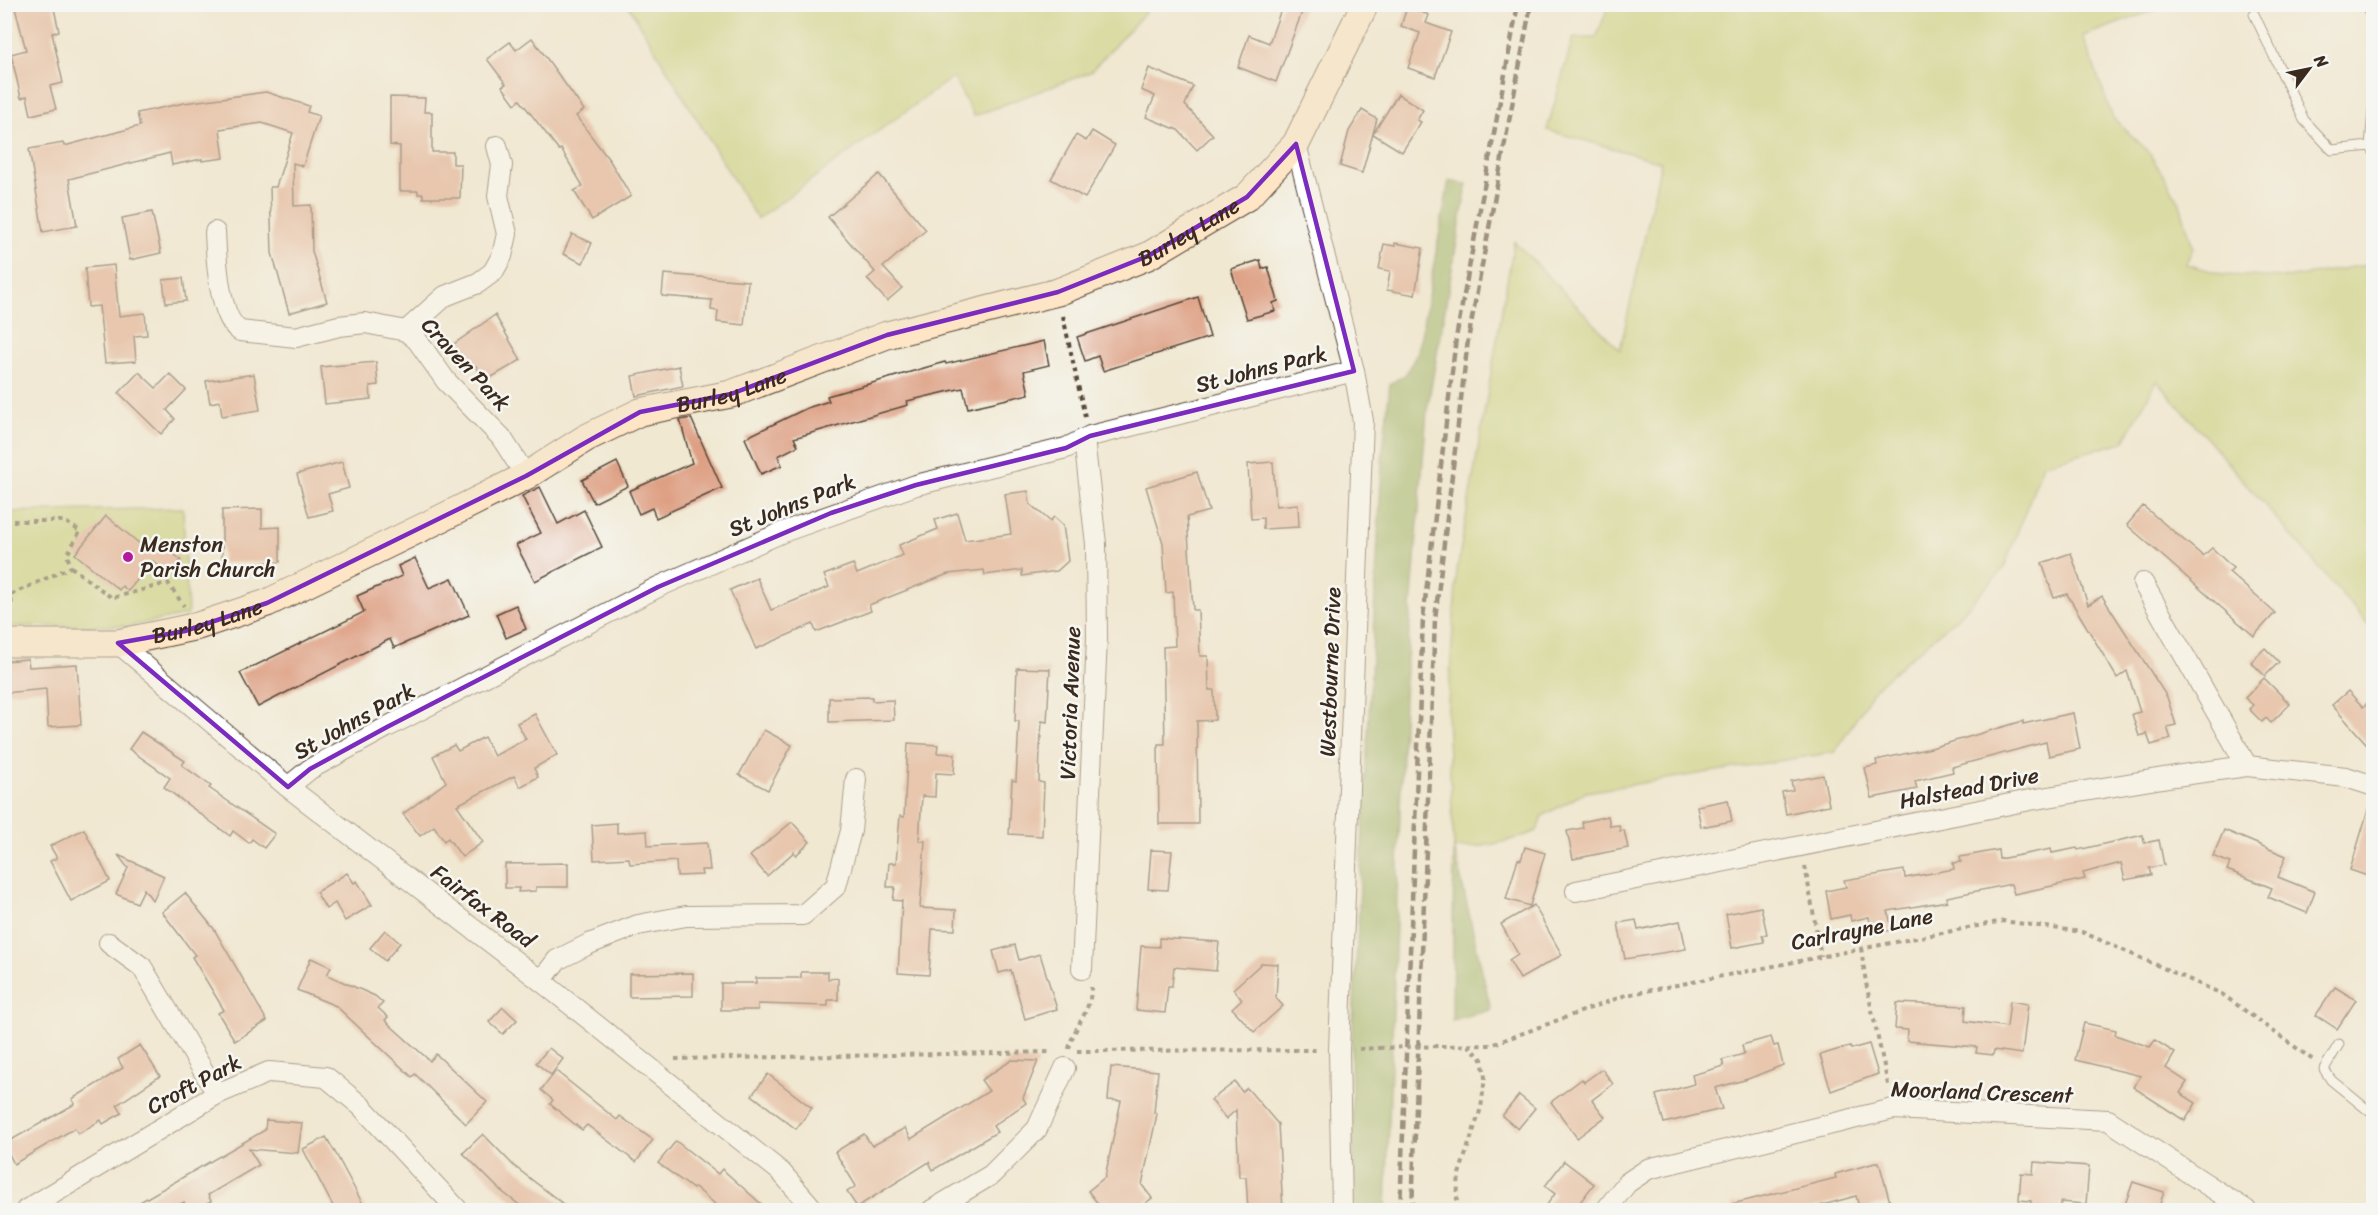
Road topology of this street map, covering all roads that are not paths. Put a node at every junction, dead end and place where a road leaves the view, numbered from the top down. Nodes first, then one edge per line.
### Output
1 (1365, 4) edge
2 (2368, 4) edge
3 (2254, 14) dead end
4 (2373, 34) edge
5 (2373, 100) edge
6 (1296, 144) junction
7 (497, 146) dead end
8 (2372, 149) edge
9 (214, 232) dead end
10 (406, 331) junction
11 (1354, 371) junction
12 (1087, 438) junction
13 (526, 476) junction
14 (2143, 583) dead end
15 (4, 643) edge
16 (118, 643) junction
17 (2247, 766) junction
18 (856, 778) dead end
19 (2373, 786) edge
20 (288, 787) junction
21 (1575, 891) dead end
22 (109, 943) dead end
23 (1082, 969) road end
24 (541, 981) junction
25 (2338, 1044) dead end
26 (1061, 1060) road end
27 (217, 1094) junction
28 (2373, 1115) edge
29 (26, 1210) edge
30 (458, 1210) edge
31 (814, 1210) edge
32 (932, 1210) edge
33 (1342, 1210) edge
34 (1606, 1210) edge
35 (2246, 1210) edge

1 - 6 street, Burley Lane
2 - 4 lane
3 - 8 lane
5 - 8 lane
6 - 11 street, Westbourne Drive
6 - 13 street, Burley Lane
7 - 10 street
9 - 10 street, Craven Park
10 - 13 street, Craven Park
11 - 12 street, St Johns Park
11 - 33 street, Westbourne Drive
12 - 20 street, St Johns Park
12 - 23 street, Victoria Avenue
13 - 16 street, Burley Lane
14 - 17 street
15 - 16 street, Burley Lane
16 - 20 street, Fairfax Road
17 - 19 street, Halstead Drive
17 - 21 street, Halstead Drive
18 - 24 street
20 - 24 street, Fairfax Road
22 - 27 street
24 - 31 street, Fairfax Road
25 - 28 lane
26 - 32 street
27 - 29 street, Croft Park
27 - 30 street, Croft Park
34 - 35 street, Moorland Crescent

